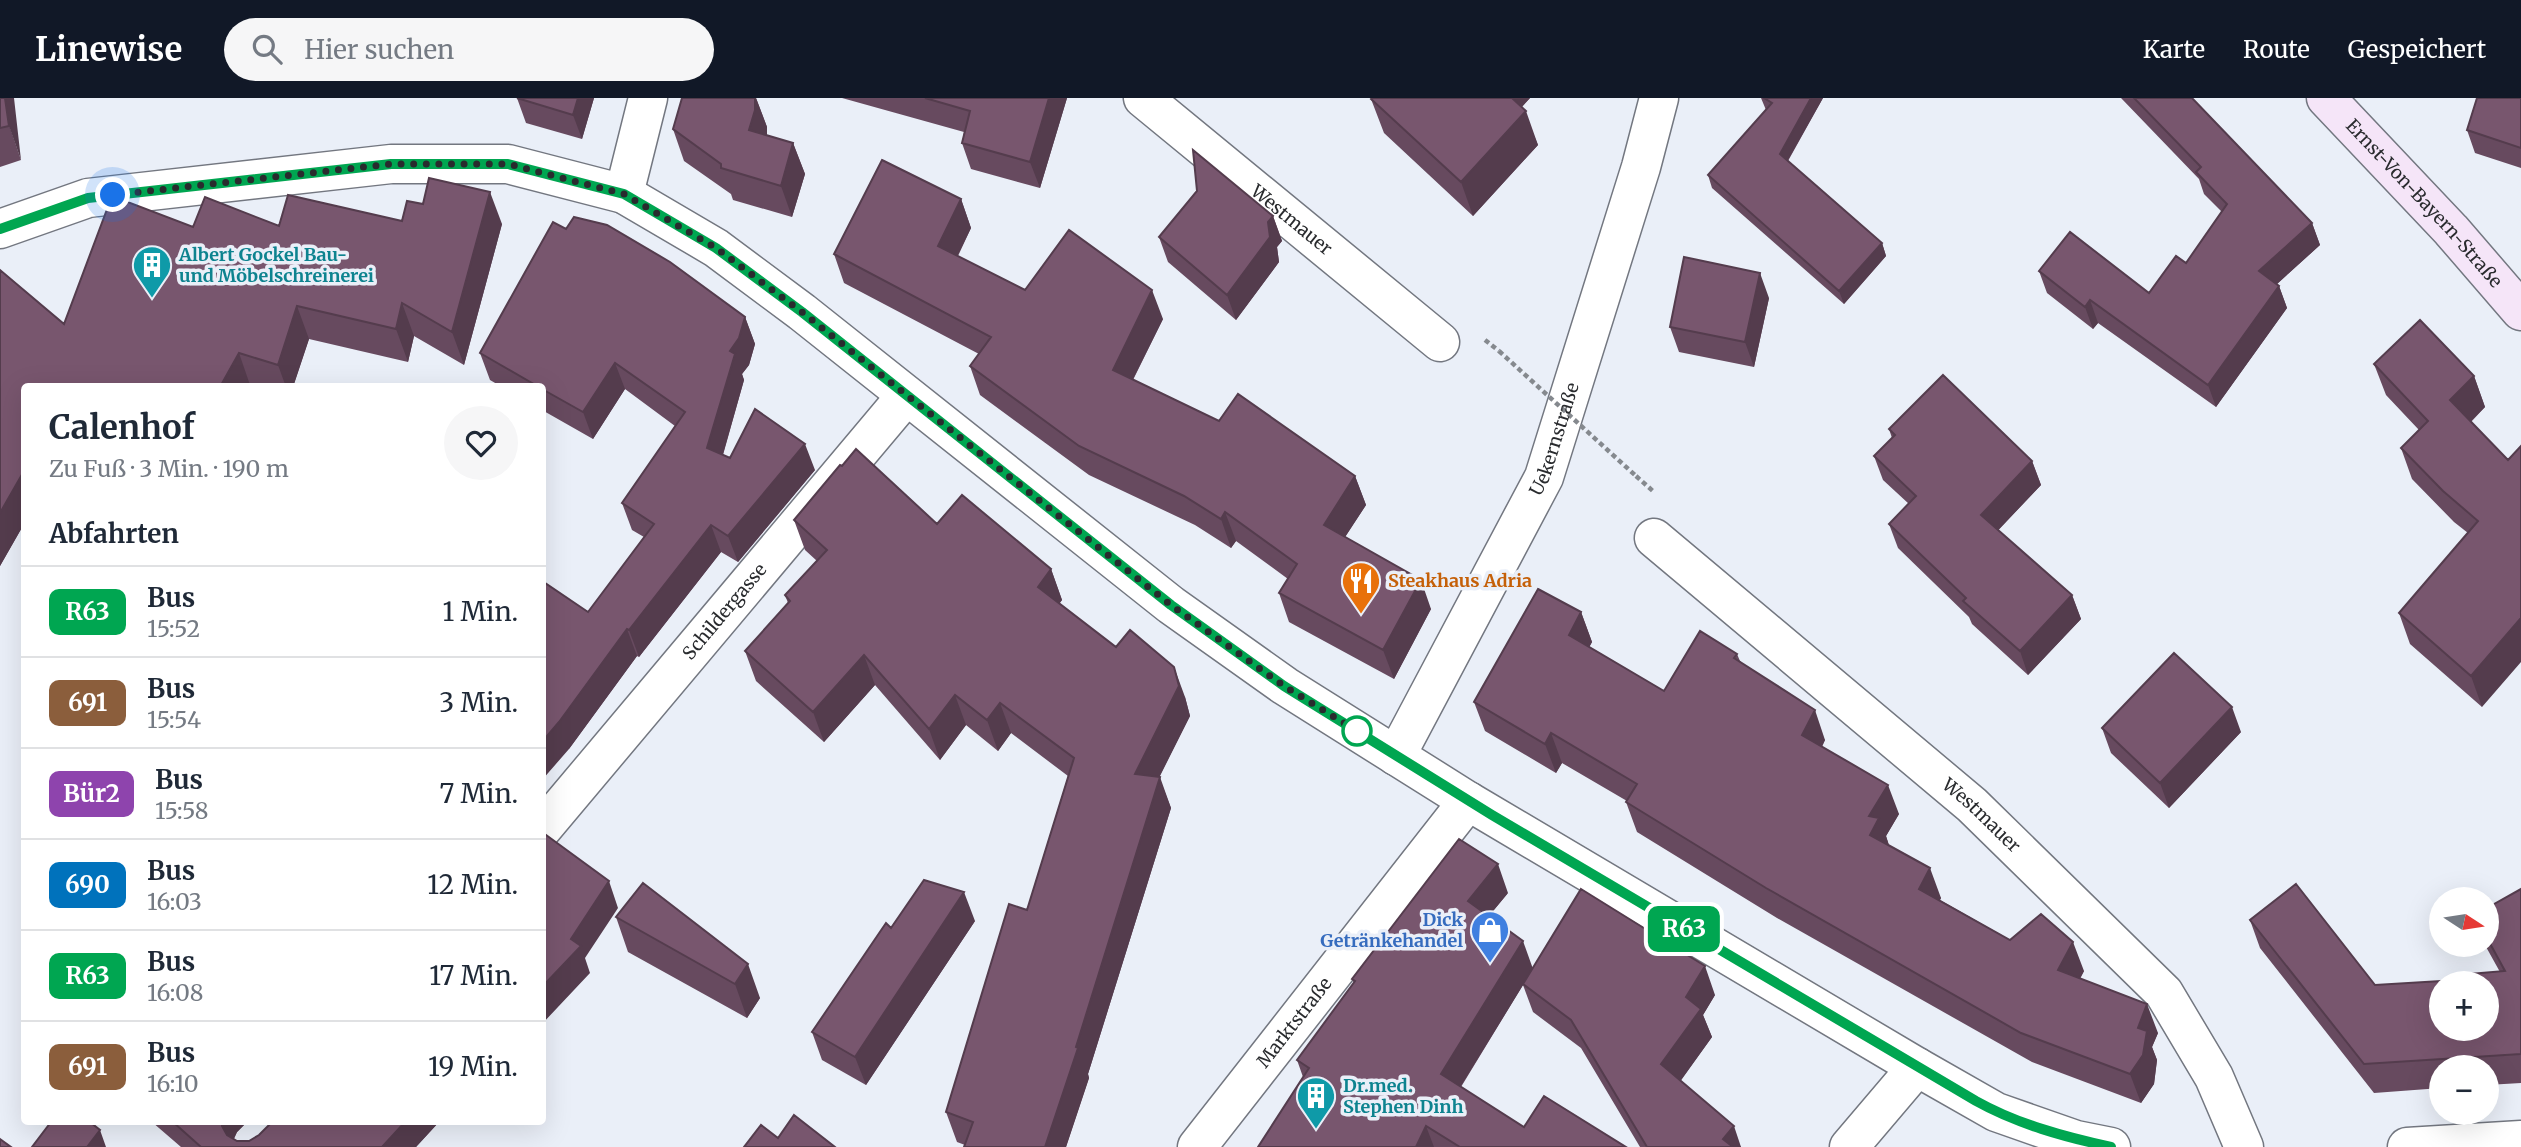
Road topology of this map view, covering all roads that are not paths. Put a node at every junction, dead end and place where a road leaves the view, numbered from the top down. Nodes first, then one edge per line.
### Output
1 (648, 98) edge
2 (1143, 98) edge
3 (1659, 98) edge
4 (2326, 98) edge
5 (624, 194) junction
6 (0, 229) edge
7 (2521, 311) edge
8 (1440, 342) dead end
9 (906, 396) junction
10 (1654, 538) dead end
11 (1396, 756) junction
12 (1468, 801) junction
13 (546, 825) edge
14 (1917, 1068) junction
15 (2521, 1140) edge
16 (1197, 1147) edge
17 (1849, 1147) edge
18 (2111, 1147) edge
19 (2244, 1147) edge
20 (2407, 1147) edge

1 - 5 street
2 - 8 street, Westmauer
3 - 11 street, Uekernstraße
4 - 7 main road, Ernst-Von-Bayern-Straße
5 - 6 street
5 - 9 street
9 - 11 street
9 - 13 street, Schildergasse
10 - 19 street, Westmauer
11 - 12 street
12 - 14 street
12 - 16 street, Marktstraße
14 - 17 street
14 - 18 street
15 - 20 street

